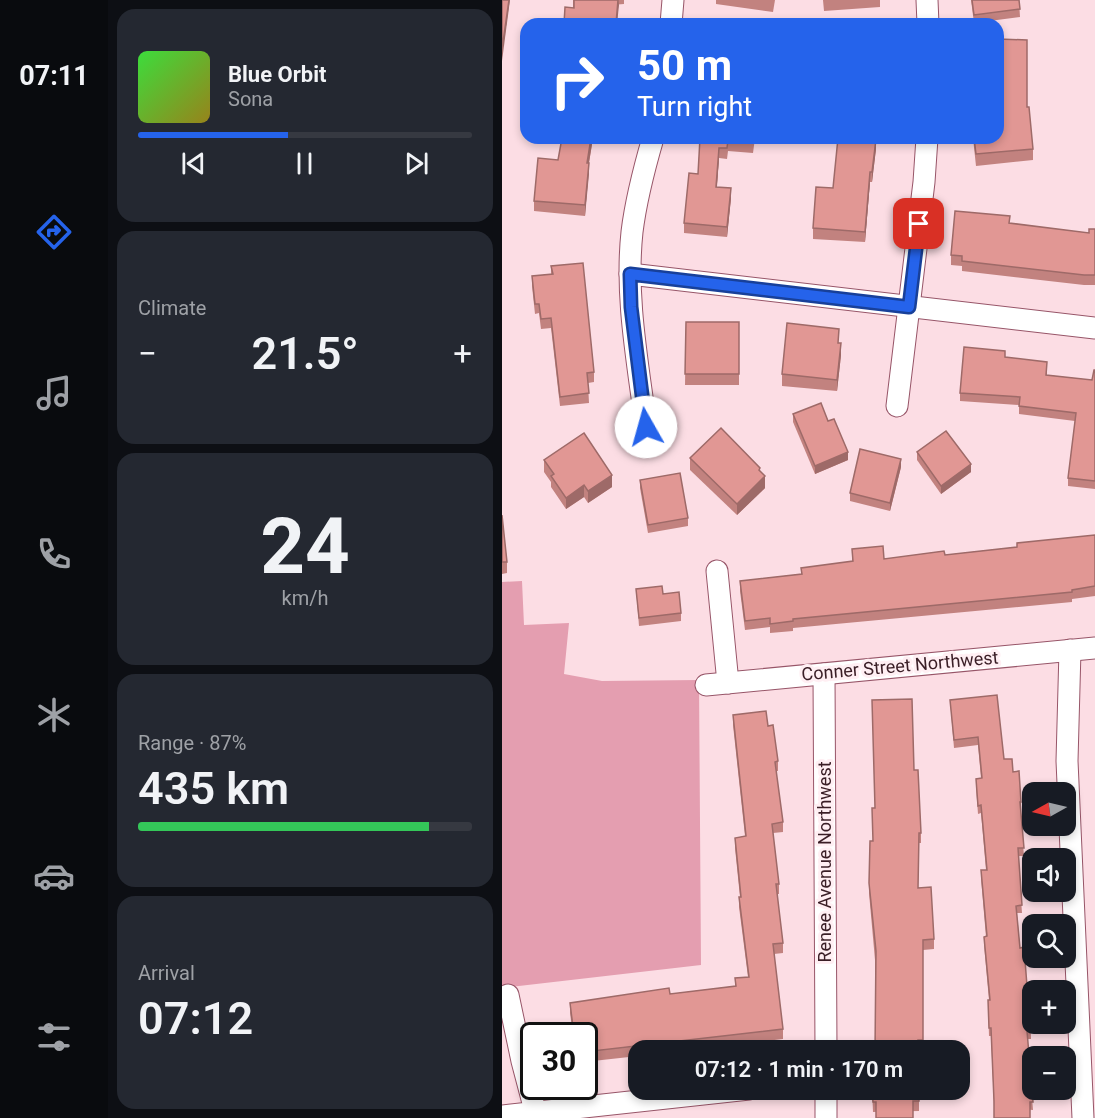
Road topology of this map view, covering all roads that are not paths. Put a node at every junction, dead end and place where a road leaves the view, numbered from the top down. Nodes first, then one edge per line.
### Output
1 (673, 0) edge
2 (927, 0) edge
3 (672, 18) edge
4 (928, 18) edge
5 (651, 144) edge
6 (927, 144) edge
7 (630, 274) junction
8 (909, 307) junction
9 (1094, 328) edge
10 (897, 406) dead end
11 (646, 427) dead end
12 (717, 571) dead end
13 (1094, 648) edge
14 (1070, 650) junction
15 (824, 674) junction
16 (728, 683) junction
17 (706, 685) dead end
18 (508, 995) dead end
19 (826, 1040) edge
20 (659, 1100) edge
21 (826, 1100) edge
22 (536, 1115) edge
23 (502, 1116) edge
24 (826, 1118) edge
25 (1083, 1118) edge

1 - 3 street
2 - 4 street
5 - 7 street
6 - 8 street
7 - 8 street
7 - 11 street
8 - 9 street
8 - 10 street
12 - 16 street
13 - 14 street, Conner Street Northwest
14 - 15 street, Conner Street Northwest
14 - 25 street
15 - 16 street, Conner Street Northwest
15 - 19 street, Renee Avenue Northwest
16 - 17 street, Conner Street Northwest
18 - 22 street
20 - 22 street
21 - 24 street
22 - 23 street

